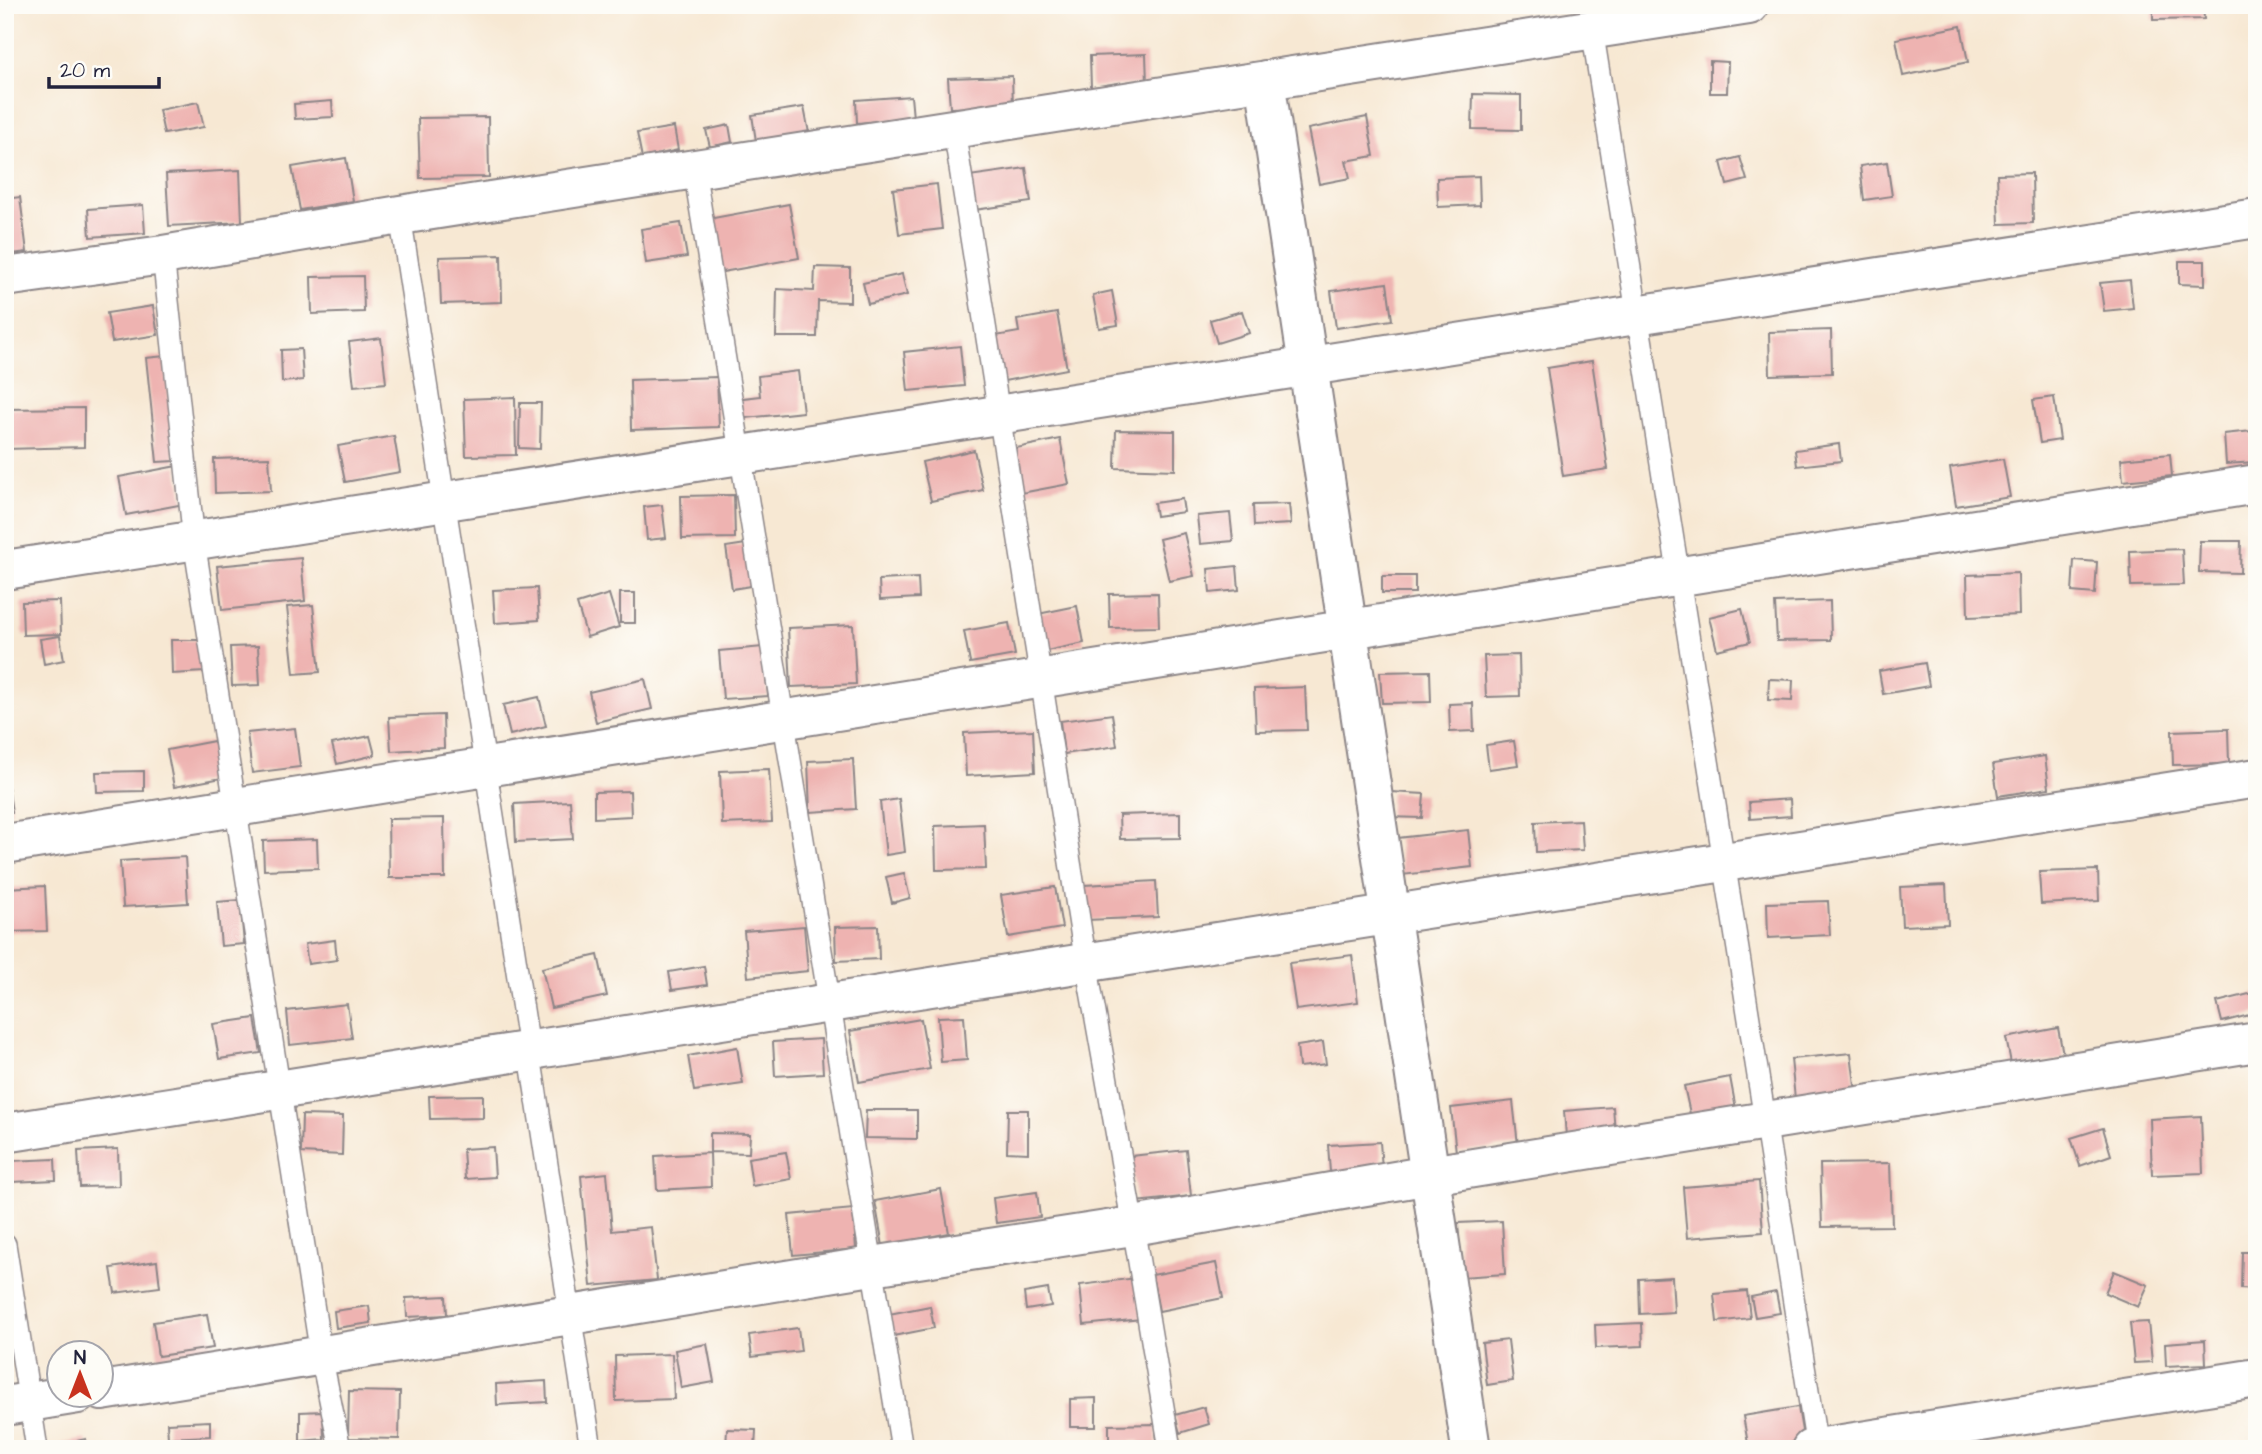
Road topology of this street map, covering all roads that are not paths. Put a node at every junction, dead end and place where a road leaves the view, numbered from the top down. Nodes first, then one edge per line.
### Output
1 (1749, 5) edge
2 (1592, 29) junction
3 (1265, 80) junction
4 (954, 130) junction
5 (694, 169) junction
6 (400, 215) junction
7 (2257, 218) edge
8 (163, 255) junction
9 (5, 277) edge
10 (1637, 315) junction
11 (1308, 366) junction
12 (999, 415) junction
13 (741, 455) junction
14 (2257, 484) edge
15 (444, 502) junction
16 (194, 541) junction
17 (5, 570) edge
18 (1679, 576) junction
19 (1348, 629) junction
20 (1041, 678) junction
21 (784, 719) junction
22 (486, 767) junction
23 (2257, 778) edge
24 (236, 807) junction
25 (5, 844) edge
26 (1724, 862) junction
27 (1391, 915) junction
28 (1086, 963) junction
29 (830, 1003) junction
30 (2257, 1042) edge
31 (530, 1050) junction
32 (280, 1089) junction
33 (1765, 1121) junction
34 (5, 1133) edge
35 (1430, 1175) junction
36 (1133, 1226) junction
37 (5, 1244) edge
38 (872, 1266) junction
39 (571, 1315) junction
40 (321, 1355) junction
41 (2257, 1378) edge
42 (116, 1389) edge
43 (46, 1400) edge
44 (17, 1404) edge
45 (1814, 1448) edge
46 (37, 1449) edge
47 (340, 1449) edge
48 (591, 1449) edge
49 (902, 1449) edge
50 (1170, 1449) edge
51 (1471, 1449) edge

1 - 2 street
2 - 3 street
2 - 10 lane
3 - 4 street
3 - 11 street
4 - 5 street
4 - 12 lane
5 - 6 street
5 - 13 lane
6 - 8 street
6 - 15 lane
7 - 10 street
8 - 9 street
8 - 16 lane
10 - 11 street
10 - 18 lane
11 - 12 street
11 - 19 street
12 - 13 street
12 - 20 lane
13 - 15 street
13 - 21 lane
14 - 18 street
15 - 16 street
15 - 22 lane
16 - 17 street
16 - 24 lane
18 - 19 street
18 - 26 lane
19 - 20 street
19 - 27 street
20 - 21 street
20 - 28 lane
21 - 22 street
21 - 29 lane
22 - 24 street
22 - 31 lane
23 - 26 street
24 - 25 street
24 - 32 lane
26 - 27 street
26 - 33 lane
27 - 28 street
27 - 35 street
28 - 29 street
28 - 36 lane
29 - 31 street
29 - 38 lane
30 - 33 street
31 - 32 street
31 - 39 lane
32 - 34 street
32 - 40 lane
33 - 35 street
33 - 45 lane
35 - 36 street
35 - 51 street
36 - 38 street
36 - 50 lane
37 - 44 lane
38 - 39 street
38 - 49 lane
39 - 40 street
39 - 48 lane
40 - 42 street
40 - 47 lane
41 - 45 street
43 - 44 street
44 - 46 lane

